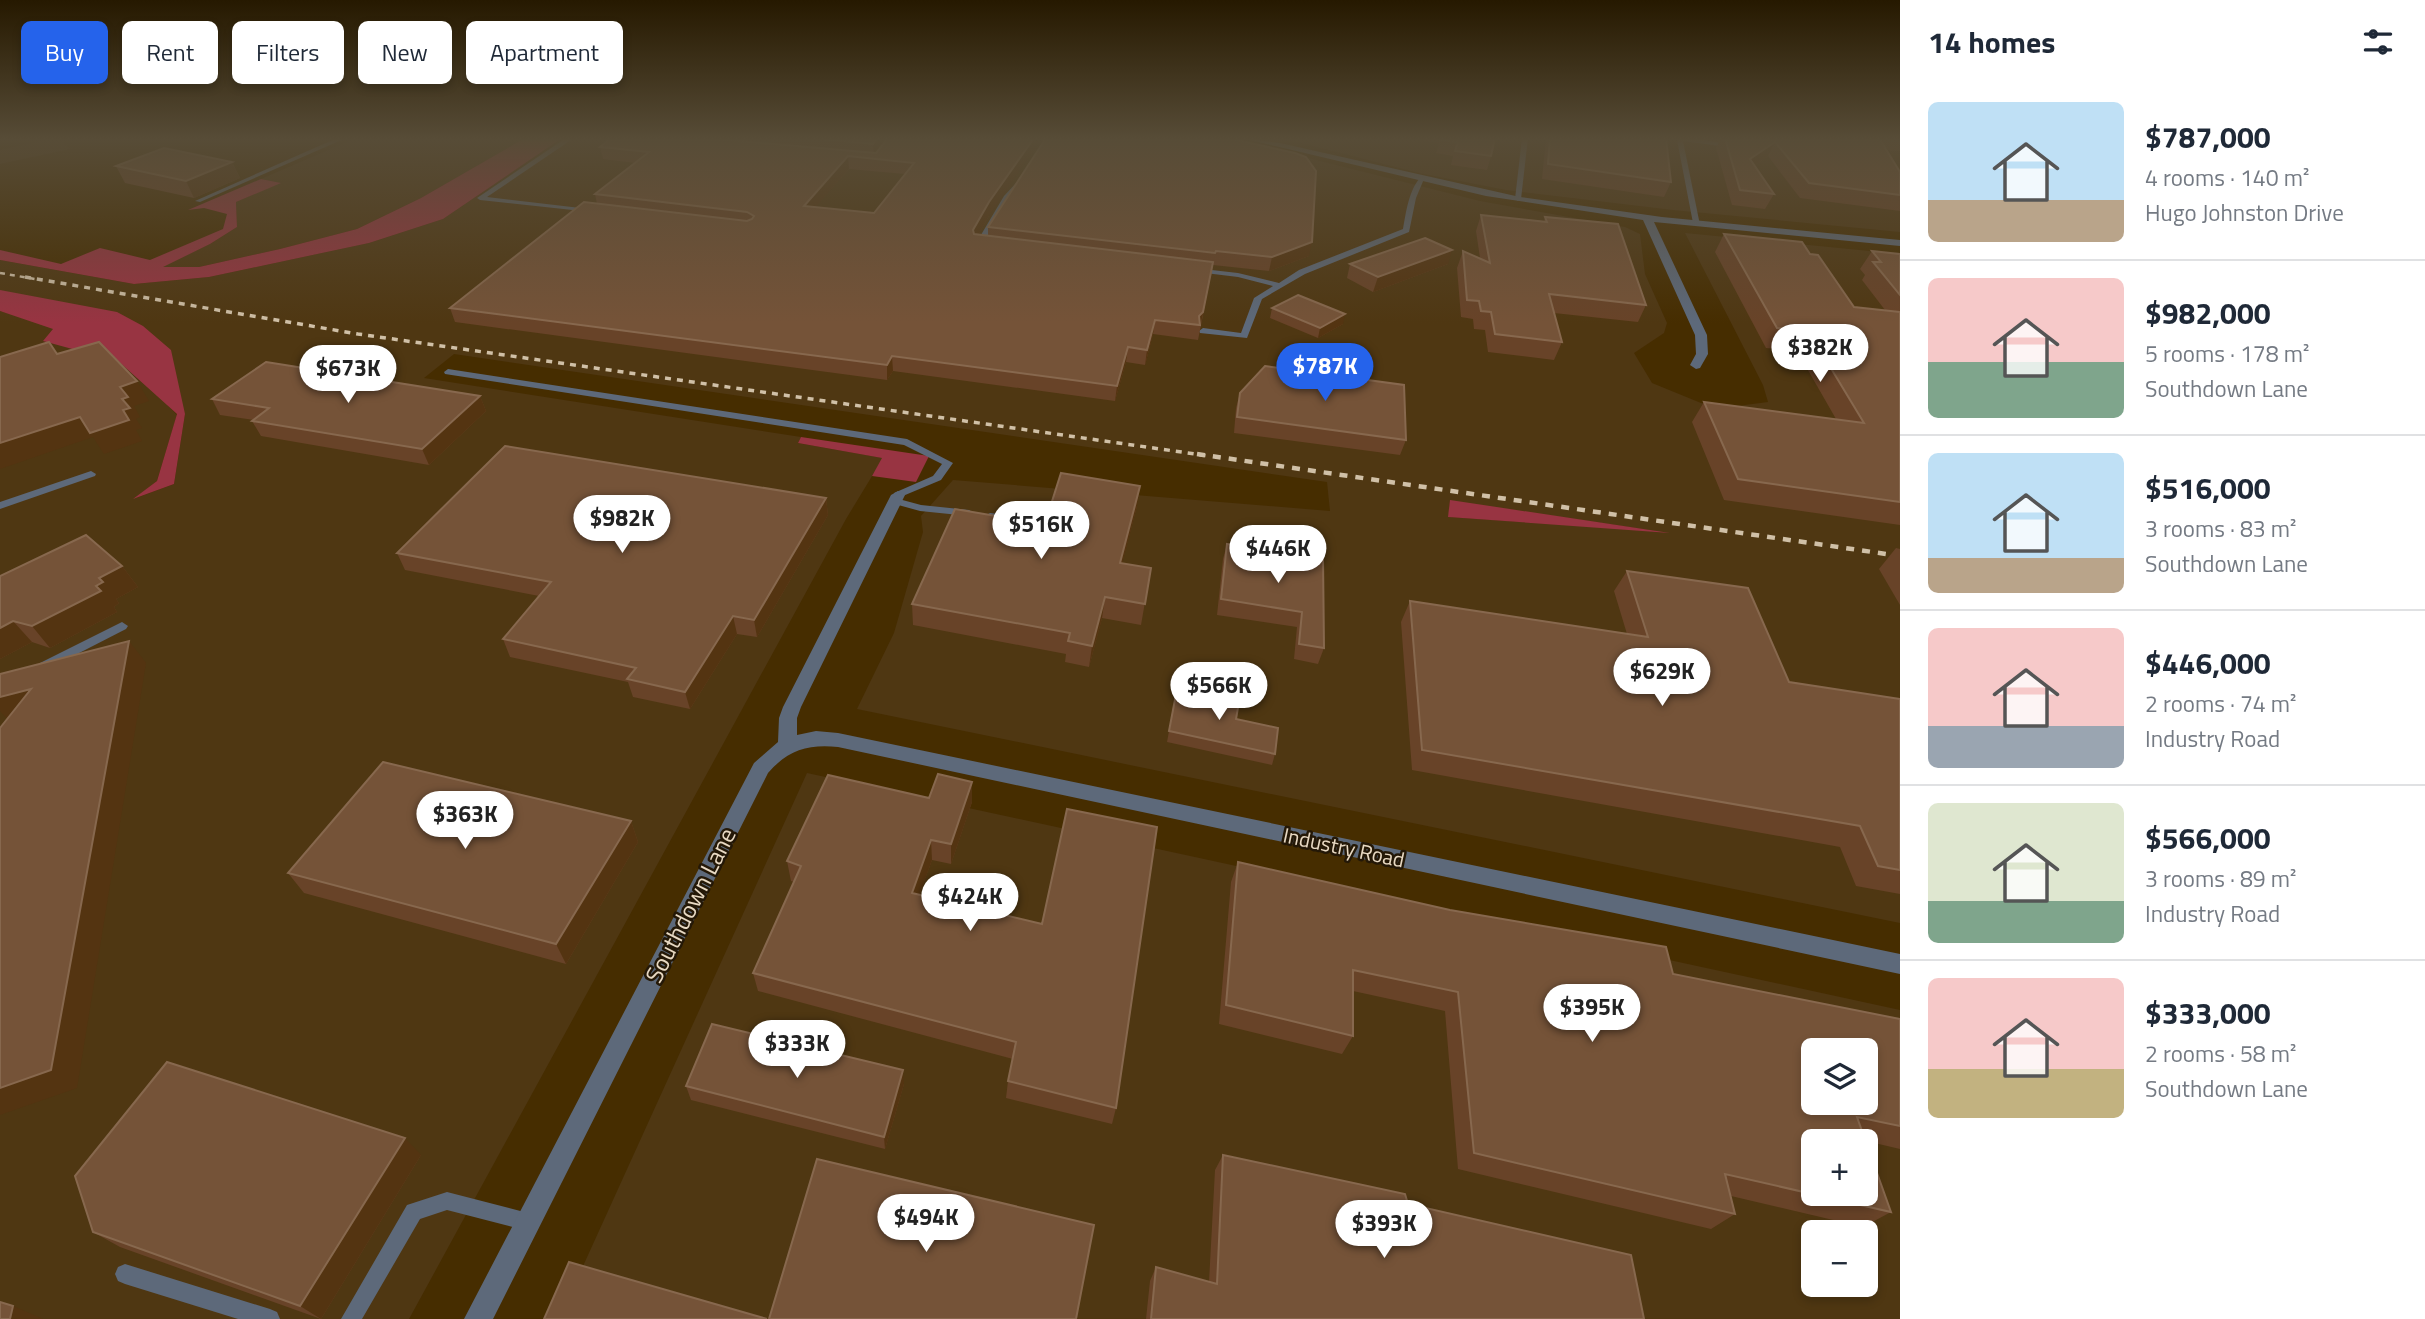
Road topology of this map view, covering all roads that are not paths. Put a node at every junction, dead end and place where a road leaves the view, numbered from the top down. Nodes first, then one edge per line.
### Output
1 (201, 200) edge
2 (493, 200) edge
3 (1005, 200) edge
4 (1413, 200) edge
5 (1522, 200) edge
6 (1692, 200) edge
7 (198, 201) edge
8 (601, 213) edge
9 (1647, 218) junction
10 (1697, 223) junction
11 (1900, 243) edge
12 (998, 247) edge
13 (1184, 269) edge
14 (1279, 285) junction
15 (1203, 331) edge
16 (1696, 365) dead end
17 (448, 372) dead end
18 (91, 474) dead end
19 (896, 498) junction
20 (0, 506) edge
21 (1032, 521) edge
22 (122, 626) dead end
23 (37, 671) edge
24 (787, 744) junction
25 (1900, 964) edge
26 (528, 1222) junction
27 (125, 1274) dead end
28 (270, 1319) edge
29 (351, 1319) edge
30 (478, 1319) edge

1 - 7 lane
2 - 8 lane
3 - 12 lane
4 - 14 lane
5 - 9 street
6 - 10 lane
9 - 10 street
9 - 16 street
10 - 11 street
13 - 14 lane
14 - 15 lane
17 - 19 lane
18 - 20 lane
19 - 21 lane
19 - 24 street
22 - 23 lane
24 - 25 street, Industry Road
24 - 26 street, Southdown Lane
26 - 29 lane
26 - 30 street, Southdown Lane
27 - 28 lane

